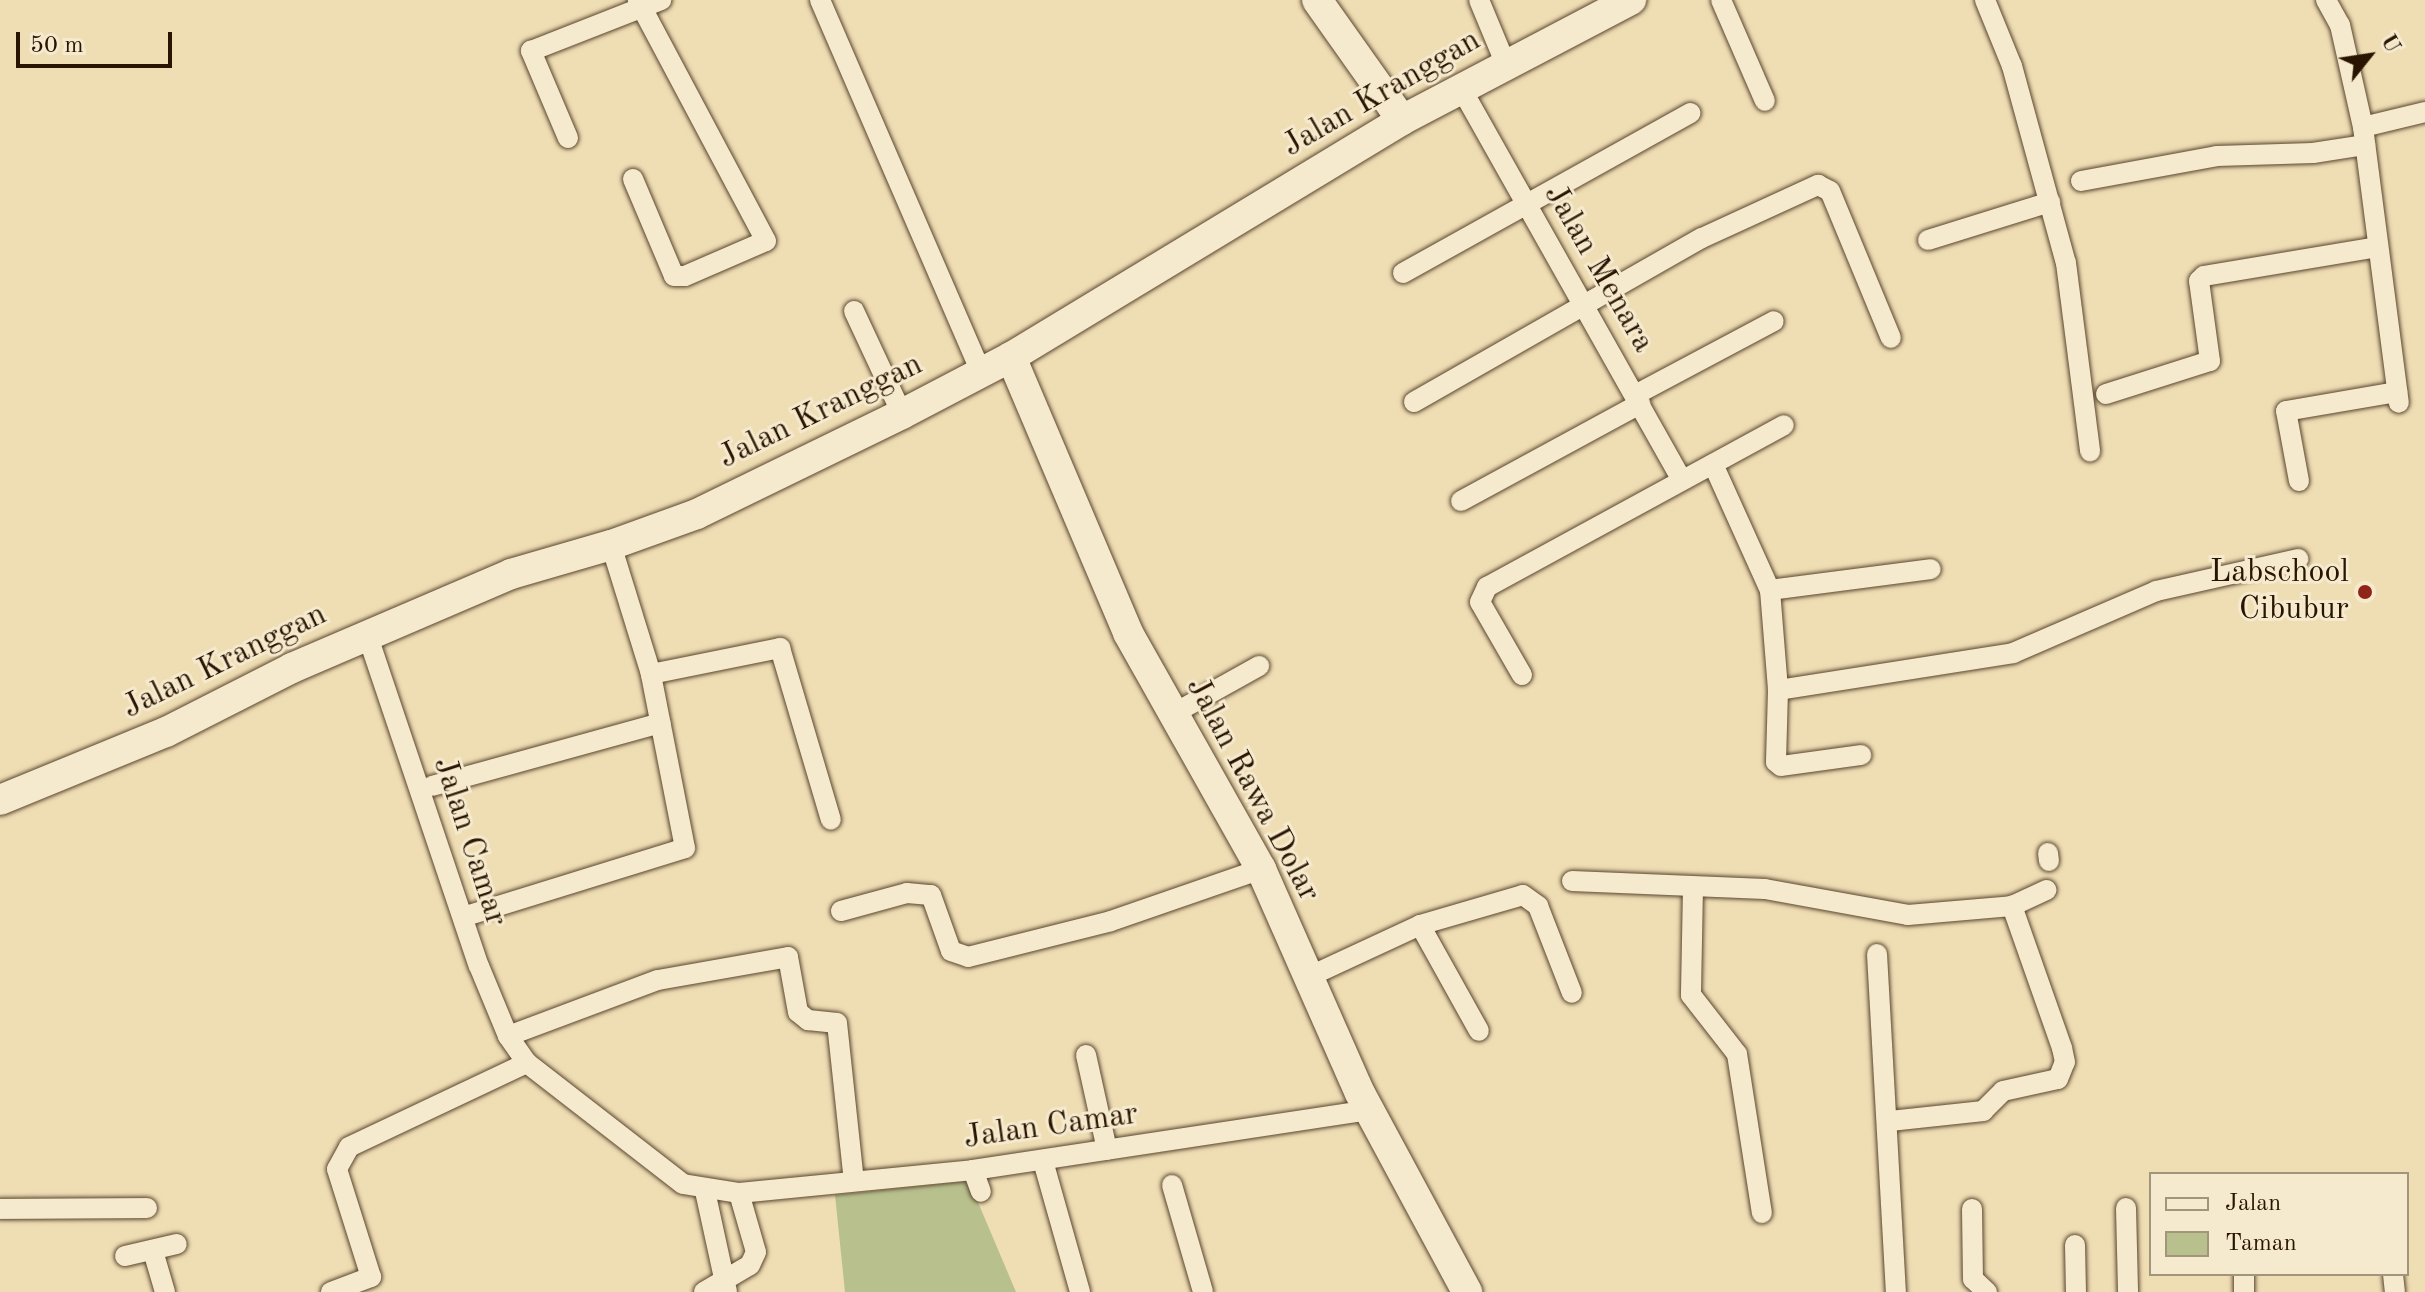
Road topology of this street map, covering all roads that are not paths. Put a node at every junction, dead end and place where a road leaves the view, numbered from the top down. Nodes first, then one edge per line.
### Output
1 (820, 0) edge
2 (1317, 0) edge
3 (1479, 0) edge
4 (1631, 0) edge
5 (1721, 0) edge
6 (1985, 0) edge
7 (2326, 0) edge
8 (647, 2) edge
9 (1506, 65) junction
10 (1461, 88) junction
11 (1765, 101) dead end
12 (2425, 112) edge
13 (1690, 113) dead end
14 (1402, 120) junction
15 (2364, 136) junction
16 (568, 138) dead end
17 (633, 179) dead end
18 (2081, 181) dead end
19 (1525, 202) junction
20 (2050, 202) junction
21 (1928, 240) dead end
22 (2378, 247) junction
23 (1403, 273) dead end
24 (1587, 303) junction
25 (854, 311) dead end
26 (1774, 321) dead end
27 (1891, 338) dead end
28 (1011, 357) junction
29 (981, 372) junction
30 (2106, 394) dead end
31 (1638, 400) junction
32 (1414, 402) dead end
33 (902, 414) junction
34 (1784, 425) dead end
35 (2090, 451) dead end
36 (1713, 464) junction
37 (1682, 480) junction
38 (2299, 481) dead end
39 (1461, 501) dead end
40 (611, 545) junction
41 (2298, 559) dead end
42 (1931, 569) dead end
43 (1770, 590) junction
44 (367, 634) junction
45 (1259, 666) dead end
46 (651, 674) junction
47 (1522, 675) dead end
48 (1778, 690) junction
49 (1171, 715) junction
50 (660, 723) junction
51 (1861, 755) dead end
52 (432, 786) dead end
53 (0, 800) edge
54 (831, 820) dead end
55 (1261, 869) junction
56 (1572, 881) dead end
57 (1693, 888) junction
58 (2046, 890) dead end
59 (2012, 906) junction
60 (841, 911) dead end
61 (469, 915) dead end
62 (1420, 925) junction
63 (1877, 954) dead end
64 (1306, 978) junction
65 (1572, 993) dead end
66 (1479, 1031) dead end
67 (508, 1036) junction
68 (1086, 1055) dead end
69 (527, 1063) junction
70 (1370, 1110) junction
71 (1890, 1121) junction
72 (1107, 1150) junction
73 (1043, 1161) junction
74 (973, 1170) junction
75 (854, 1181) junction
76 (1172, 1185) dead end
77 (705, 1191) junction
78 (981, 1192) dead end
79 (739, 1193) junction
80 (1906, 1196) dead end
81 (147, 1208) dead end
82 (2126, 1208) dead end
83 (0, 1209) edge
84 (1972, 1209) dead end
85 (1762, 1213) dead end
86 (177, 1244) dead end
87 (2075, 1245) dead end
88 (153, 1251) junction
89 (125, 1256) dead end
90 (725, 1286) edge
91 (165, 1292) edge
92 (331, 1292) edge
93 (704, 1292) edge
94 (1080, 1292) edge
95 (1203, 1292) edge
96 (1467, 1292) edge
97 (1896, 1292) edge
98 (1909, 1292) edge
99 (1987, 1292) edge
100 (2076, 1292) edge
101 (2128, 1292) edge

1 - 29 street
2 - 14 main road
3 - 9 street
4 - 9 main road, Jalan Kranggan
5 - 11 street
6 - 20 street
7 - 15 street
8 - 16 street
8 - 17 street
9 - 10 main road, Jalan Kranggan
10 - 14 main road, Jalan Kranggan
10 - 19 street, Jalan Menara
12 - 15 street
13 - 19 street
14 - 28 main road, Jalan Kranggan
15 - 18 street
15 - 22 street
19 - 23 street
19 - 24 street, Jalan Menara
20 - 21 street
20 - 35 street
22 - 30 street
22 - 38 street
24 - 27 street
24 - 31 street, Jalan Menara
24 - 32 street
25 - 33 street
26 - 31 street
28 - 29 main road, Jalan Kranggan
28 - 49 main road, Jalan Rawa Dolar
29 - 33 main road, Jalan Kranggan
31 - 37 street, Jalan Menara
31 - 39 street
33 - 40 main road, Jalan Kranggan
34 - 36 street
36 - 37 street
36 - 43 street
37 - 47 street
40 - 44 main road, Jalan Kranggan
40 - 46 street
41 - 48 street
42 - 43 street
43 - 48 street
44 - 53 main road, Jalan Kranggan
44 - 67 street, Jalan Camar
45 - 49 street
46 - 50 street
46 - 54 street
48 - 51 street
49 - 55 main road, Jalan Rawa Dolar
50 - 52 street
50 - 61 street
55 - 60 street
55 - 64 main road, Jalan Rawa Dolar
56 - 57 street
57 - 59 street
57 - 85 street
58 - 59 street
59 - 71 street
62 - 64 street
62 - 65 street
62 - 66 street
63 - 71 street
64 - 70 main road, Jalan Rawa Dolar
67 - 69 street, Jalan Camar
67 - 75 street
68 - 72 street
69 - 77 street, Jalan Camar
69 - 92 street
70 - 72 street, Jalan Camar
70 - 96 main road, Jalan Rawa Dolar
71 - 97 street
72 - 73 street, Jalan Camar
73 - 74 street, Jalan Camar
73 - 94 street
74 - 75 street, Jalan Camar
74 - 78 street
75 - 79 street, Jalan Camar
76 - 95 street
77 - 79 street, Jalan Camar
77 - 90 street
79 - 90 street
80 - 98 street
81 - 83 street
82 - 101 street
84 - 99 street
86 - 88 street
87 - 100 street
88 - 89 street
88 - 91 street
90 - 93 street

